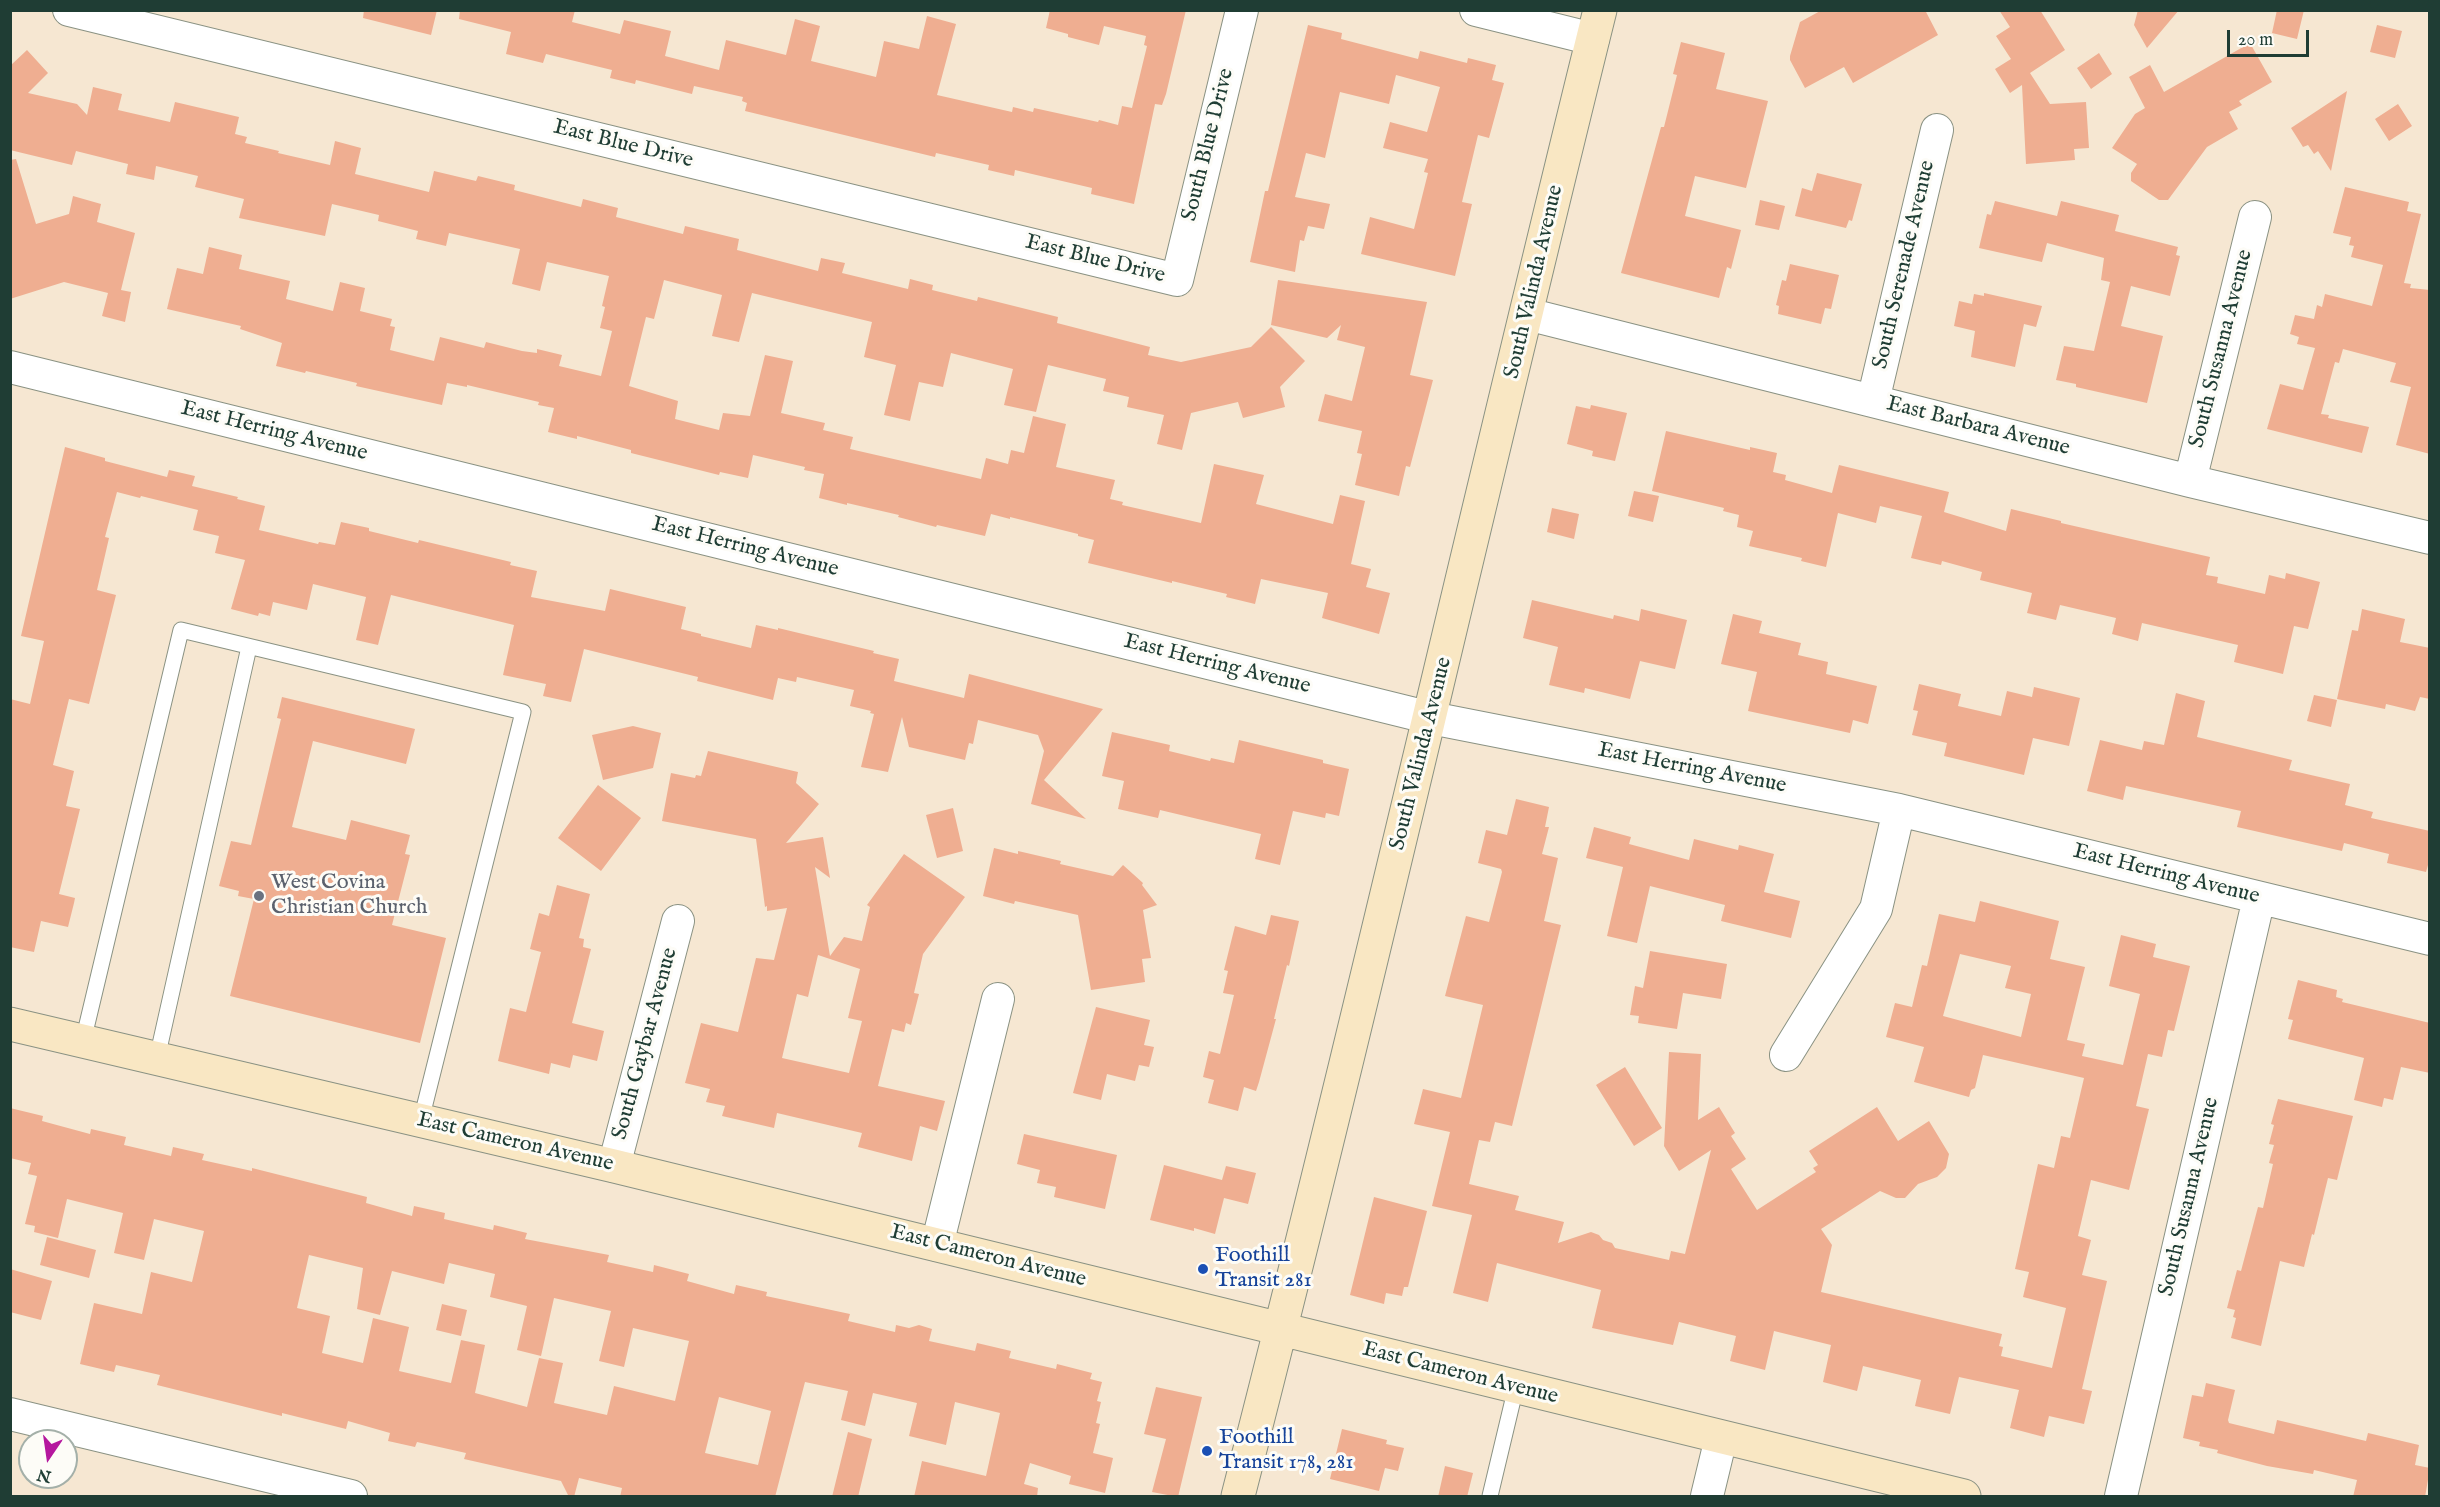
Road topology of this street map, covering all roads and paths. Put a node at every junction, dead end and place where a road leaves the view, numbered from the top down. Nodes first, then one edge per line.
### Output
1 (69, 10) edge
2 (1242, 10) edge
3 (1476, 10) edge
4 (1596, 25) edge
5 (1937, 130) dead end
6 (2255, 217) dead end
7 (1177, 280) joint
8 (1527, 314) junction
9 (10, 367) edge
10 (1873, 400) junction
11 (2190, 481) junction
12 (2430, 538) edge
13 (249, 647) junction
14 (1431, 718) junction
15 (1899, 810) junction
16 (2259, 898) junction
17 (678, 921) dead end
18 (2430, 939) edge
19 (998, 999) dead end
20 (10, 1024) edge
21 (83, 1041) junction
22 (1786, 1055) dead end
23 (157, 1058) junction
24 (421, 1120) junction
25 (614, 1166) junction
26 (937, 1245) junction
27 (1281, 1330) junction
28 (1516, 1387) junction
29 (10, 1414) edge
30 (1721, 1438) junction
31 (351, 1497) edge
32 (1238, 1497) edge
33 (1490, 1497) edge
34 (1707, 1497) edge
35 (1964, 1497) edge
36 (2121, 1497) edge

1 - 7 street, East Blue Drive
2 - 7 street, South Blue Drive
3 - 4 street
4 - 8 main road, South Valinda Avenue
5 - 10 street, South Serenade Avenue
6 - 11 street, South Susanna Avenue
8 - 10 street, East Barbara Avenue
8 - 14 main road, South Valinda Avenue
9 - 14 street, East Herring Avenue
10 - 11 street, East Barbara Avenue
11 - 12 street, East Barbara Avenue
13 - 21 lane
13 - 23 lane
13 - 24 lane
14 - 15 street, East Herring Avenue
14 - 27 main road, South Valinda Avenue
15 - 16 street, East Herring Avenue
15 - 22 street
16 - 18 street, East Herring Avenue
16 - 36 street, South Susanna Avenue
17 - 25 street, South Gaybar Avenue
19 - 26 street
20 - 21 main road, East Cameron Avenue
21 - 23 main road, East Cameron Avenue
23 - 24 main road, East Cameron Avenue
24 - 25 main road, East Cameron Avenue
25 - 26 main road, East Cameron Avenue
26 - 27 main road, East Cameron Avenue
27 - 28 main road, East Cameron Avenue
27 - 32 main road, South Valinda Avenue
28 - 30 main road, East Cameron Avenue
28 - 33 lane
29 - 31 street
30 - 34 street
30 - 35 main road, East Cameron Avenue

